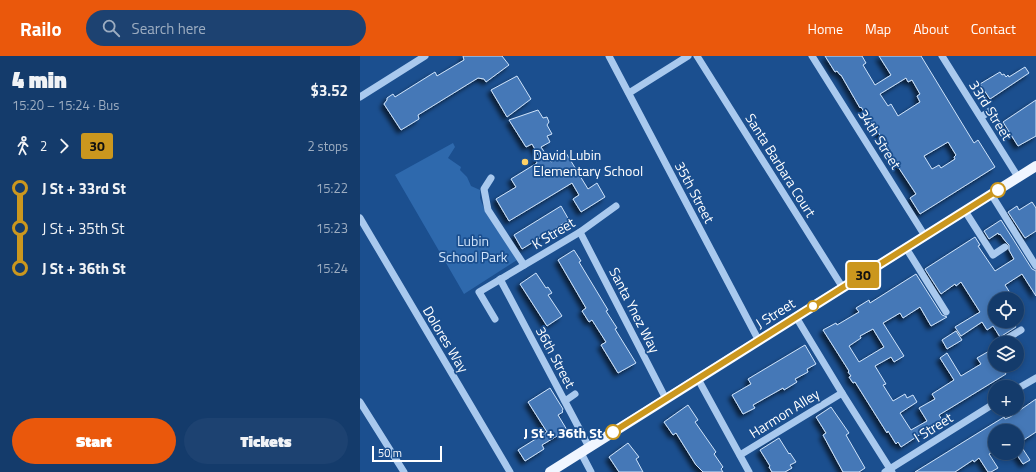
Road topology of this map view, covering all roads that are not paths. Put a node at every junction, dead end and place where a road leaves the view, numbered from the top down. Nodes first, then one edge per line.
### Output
1 (425, 56) edge
2 (609, 56) edge
3 (688, 56) edge
4 (697, 56) edge
5 (812, 56) edge
6 (942, 56) edge
7 (629, 93) junction
8 (360, 97) edge
9 (990, 111) dead end
10 (981, 117) junction
11 (1036, 166) edge
12 (1018, 177) junction
13 (491, 178) dead end
14 (991, 194) junction
15 (616, 206) dead end
16 (965, 211) junction
17 (360, 218) edge
18 (580, 232) junction
19 (925, 236) junction
20 (1005, 247) dead end
21 (906, 248) junction
22 (524, 265) junction
23 (1036, 266) edge
24 (500, 279) junction
25 (843, 288) junction
26 (946, 312) dead end
27 (796, 317) junction
28 (495, 319) dead end
29 (1021, 330) dead end
30 (1011, 336) edge
31 (759, 340) junction
32 (1036, 378) edge
33 (698, 379) junction
34 (1024, 381) edge
35 (842, 393) junction
36 (575, 394) dead end
37 (666, 399) junction
38 (565, 401) junction
39 (360, 402) edge
40 (988, 407) edge
41 (585, 450) junction
42 (740, 455) junction
43 (889, 471) edge
44 (404, 472) edge
45 (510, 472) edge
46 (550, 472) edge
47 (591, 472) edge
48 (749, 472) edge

1 - 8 street
2 - 7 street, 35th Street
3 - 7 street
4 - 25 street, Santa Barbara Court
5 - 19 street, 34th Street
6 - 10 street, 33rd Street
7 - 31 street, 35th Street
9 - 10 street
10 - 12 street, 33rd Street
11 - 12 main road, J Street
12 - 14 main road, J Street
13 - 22 street
14 - 16 main road, J Street
14 - 23 street
15 - 18 street, K Street
16 - 19 main road, J Street
16 - 20 street
17 - 45 street, Dolores Way
18 - 22 street, K Street
18 - 37 street, Santa Ynez Way
19 - 21 main road, J Street
21 - 25 main road, J Street
21 - 26 street
22 - 24 street, K Street
24 - 28 street, K Street
24 - 38 street, 36th Street
25 - 27 main road, J Street
27 - 31 main road, J Street
27 - 35 street
29 - 30 street
31 - 33 main road, J Street
32 - 34 street
33 - 37 main road, J Street
33 - 42 street
35 - 42 street, Harmon Alley
35 - 43 street
36 - 38 street
37 - 41 main road, J Street
38 - 41 street, 36th Street
39 - 44 street
40 - 43 street, I Street
41 - 46 main road, J Street
41 - 47 street, 36th Street
42 - 48 street

